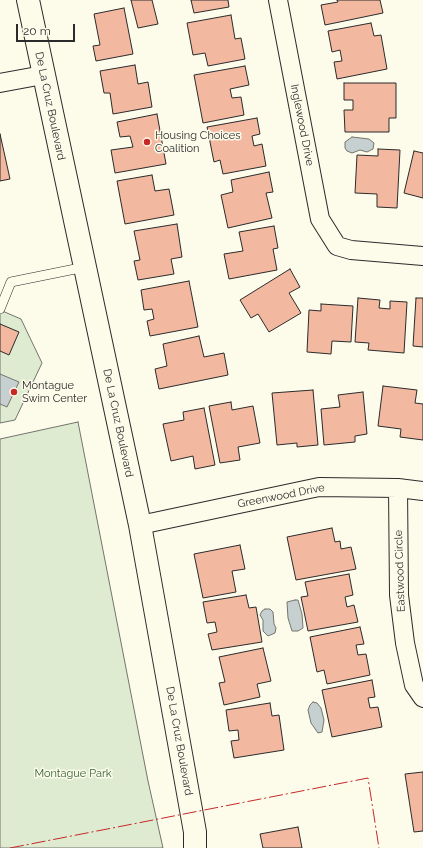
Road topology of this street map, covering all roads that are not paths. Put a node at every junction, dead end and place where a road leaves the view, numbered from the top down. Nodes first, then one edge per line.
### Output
1 (28, 0) edge
2 (278, 0) edge
3 (43, 75) junction
4 (0, 83) edge
5 (423, 256) edge
6 (85, 267) junction
7 (0, 309) edge
8 (398, 488) junction
9 (423, 491) edge
10 (140, 525) junction
11 (423, 698) edge
12 (195, 848) edge

1 - 3 main road, De La Cruz Boulevard
2 - 5 street, Inglewood Drive
3 - 4 street
3 - 6 main road, De La Cruz Boulevard
6 - 7 lane
6 - 10 main road, De La Cruz Boulevard
8 - 9 street, Greenwood Drive
8 - 10 street, Greenwood Drive
8 - 11 street, Eastwood Circle
10 - 12 main road, De La Cruz Boulevard

